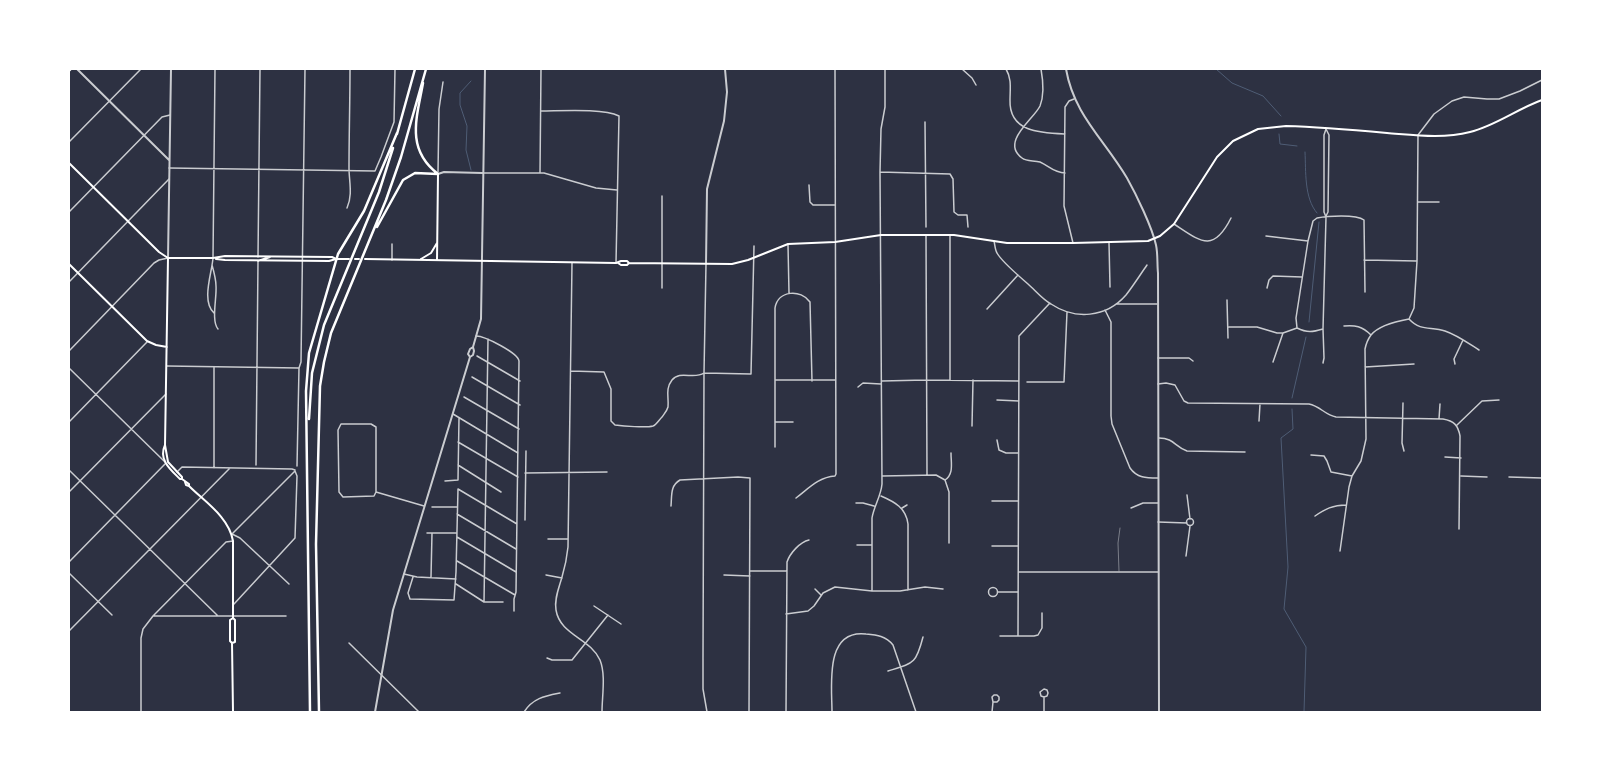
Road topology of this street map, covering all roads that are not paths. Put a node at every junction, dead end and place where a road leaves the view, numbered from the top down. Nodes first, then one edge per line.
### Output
1 (77, 69) edge
2 (141, 69) edge
3 (170, 69) edge
4 (215, 69) edge
5 (260, 69) edge
6 (305, 69) edge
7 (350, 69) edge
8 (395, 69) edge
9 (415, 69) edge
10 (426, 69) edge
11 (485, 69) edge
12 (541, 69) edge
13 (725, 69) edge
14 (835, 69) edge
15 (885, 69) edge
16 (962, 69) edge
17 (1006, 69) edge
18 (1041, 69) edge
19 (1066, 69) edge
20 (1542, 80) edge
21 (443, 82) dead end
22 (976, 86) dead end
23 (1074, 99) junction
24 (1542, 100) edge
25 (109, 101) junction
26 (541, 111) junction
27 (170, 115) junction
28 (925, 122) dead end
29 (1022, 126) junction
30 (1326, 129) junction
31 (397, 133) junction
32 (1065, 134) junction
33 (144, 135) junction
34 (1418, 135) junction
35 (69, 142) edge
36 (169, 160) junction
37 (69, 163) edge
38 (169, 168) junction
39 (214, 169) junction
40 (259, 169) junction
41 (304, 170) junction
42 (349, 170) junction
43 (880, 172) junction
44 (926, 172) junction
45 (482, 173) junction
46 (540, 173) junction
47 (1064, 173) junction
48 (438, 174) junction
49 (169, 179) junction
50 (809, 185) dead end
51 (93, 187) junction
52 (617, 190) junction
53 (662, 196) dead end
54 (1418, 202) junction
55 (1439, 202) dead end
56 (835, 205) junction
57 (347, 208) dead end
58 (69, 212) edge
59 (1326, 217) junction
60 (1231, 218) dead end
61 (128, 221) junction
62 (1174, 224) junction
63 (926, 227) dead end
64 (968, 227) dead end
65 (881, 235) junction
66 (926, 235) junction
67 (950, 235) junction
68 (371, 236) junction
69 (1266, 236) dead end
70 (437, 240) junction
71 (1155, 240) junction
72 (994, 241) junction
73 (1308, 241) junction
74 (835, 242) junction
75 (1073, 243) junction
76 (1109, 243) junction
77 (392, 244) dead end
78 (788, 244) junction
79 (754, 246) dead end
80 (258, 257) junction
81 (270, 257) junction
82 (303, 257) junction
83 (168, 258) junction
84 (213, 258) junction
85 (754, 258) junction
86 (336, 259) junction
87 (349, 259) dead end
88 (355, 259) dead end
89 (359, 259) dead end
90 (365, 259) dead end
91 (392, 260) junction
92 (419, 260) junction
93 (437, 260) junction
94 (1364, 260) junction
95 (258, 261) junction
96 (303, 261) junction
97 (482, 261) junction
98 (1417, 261) junction
99 (572, 263) junction
100 (617, 263) junction
101 (69, 264) edge
102 (662, 264) junction
103 (706, 264) junction
104 (212, 265) junction
105 (1147, 265) dead end
106 (78, 272) junction
107 (1018, 275) junction
108 (1302, 277) junction
109 (69, 282) edge
110 (1110, 287) dead end
111 (662, 288) dead end
112 (1267, 288) dead end
113 (1365, 292) dead end
114 (789, 293) junction
115 (1227, 300) dead end
116 (1049, 304) junction
117 (1116, 304) junction
118 (1157, 304) junction
119 (112, 307) junction
120 (987, 309) dead end
121 (1105, 310) junction
122 (1067, 312) junction
123 (214, 313) junction
124 (1409, 319) junction
125 (1344, 326) dead end
126 (1229, 327) junction
127 (1297, 328) junction
128 (1323, 328) junction
129 (218, 329) dead end
130 (1283, 333) junction
131 (1371, 335) junction
132 (476, 336) junction
133 (1228, 338) dead end
134 (488, 339) junction
135 (1463, 340) junction
136 (147, 341) junction
137 (166, 347) junction
138 (473, 347) junction
139 (1479, 350) dead end
140 (69, 351) edge
141 (477, 356) dead end
142 (470, 357) junction
143 (1158, 358) junction
144 (1193, 361) dead end
145 (487, 362) junction
146 (1273, 362) dead end
147 (1323, 363) dead end
148 (1414, 364) dead end
149 (1455, 364) dead end
150 (166, 366) junction
151 (214, 366) junction
152 (257, 367) junction
153 (1365, 367) junction
154 (69, 368) edge
155 (299, 368) junction
156 (570, 371) junction
157 (704, 373) junction
158 (472, 377) dead end
159 (776, 380) junction
160 (835, 380) junction
161 (926, 380) junction
162 (950, 380) junction
163 (973, 380) junction
164 (520, 381) junction
165 (812, 381) junction
166 (1019, 381) junction
167 (1027, 382) dead end
168 (882, 383) junction
169 (1158, 384) junction
170 (487, 386) junction
171 (858, 387) dead end
172 (96, 394) junction
173 (166, 394) junction
174 (464, 397) dead end
175 (997, 400) dead end
176 (1499, 400) dead end
177 (1019, 401) junction
178 (1403, 403) dead end
179 (1260, 404) junction
180 (1440, 404) dead end
181 (520, 405) junction
182 (487, 410) junction
183 (452, 414) junction
184 (459, 418) junction
185 (1366, 418) junction
186 (1402, 419) junction
187 (1439, 419) junction
188 (1259, 421) dead end
189 (69, 422) edge
190 (776, 422) junction
191 (793, 422) dead end
192 (1457, 425) junction
193 (972, 426) dead end
194 (131, 429) junction
195 (519, 429) junction
196 (486, 434) junction
197 (1158, 438) junction
198 (997, 440) dead end
199 (458, 442) junction
200 (308, 444) junction
201 (775, 447) dead end
202 (526, 451) dead end
203 (1404, 451) dead end
204 (1245, 452) dead end
205 (519, 453) junction
206 (951, 453) dead end
207 (1018, 453) junction
208 (1311, 455) dead end
209 (1444, 457) dead end
210 (486, 458) junction
211 (1461, 458) junction
212 (166, 463) junction
213 (256, 465) dead end
214 (297, 466) dead end
215 (458, 466) junction
216 (214, 468) junction
217 (230, 468) junction
218 (69, 470) edge
219 (295, 471) junction
220 (177, 472) junction
221 (569, 472) junction
222 (607, 472) dead end
223 (525, 473) junction
224 (927, 475) junction
225 (882, 476) junction
226 (1352, 476) junction
227 (1461, 476) junction
228 (518, 477) junction
229 (1487, 477) dead end
230 (1509, 477) dead end
231 (704, 478) junction
232 (1158, 478) junction
233 (1542, 478) edge
234 (182, 479) junction
235 (80, 480) junction
236 (945, 480) junction
237 (445, 481) dead end
238 (486, 482) junction
239 (69, 492) edge
240 (376, 492) junction
241 (501, 492) dead end
242 (880, 496) junction
243 (1187, 496) dead end
244 (201, 497) junction
245 (796, 498) dead end
246 (992, 501) dead end
247 (1018, 501) junction
248 (856, 503) dead end
249 (1158, 503) junction
250 (907, 505) dead end
251 (1346, 505) junction
252 (424, 506) junction
253 (485, 506) junction
254 (671, 506) dead end
255 (874, 506) junction
256 (432, 507) dead end
257 (457, 508) junction
258 (902, 508) junction
259 (1131, 508) dead end
260 (457, 514) junction
261 (115, 515) junction
262 (1315, 516) dead end
263 (1190, 519) junction
264 (525, 520) dead end
265 (1158, 522) junction
266 (1187, 523) junction
267 (517, 524) junction
268 (1190, 526) junction
269 (1120, 528) dead end
270 (1459, 529) dead end
271 (485, 530) junction
272 (427, 533) dead end
273 (432, 533) junction
274 (457, 533) junction
275 (232, 534) junction
276 (457, 537) junction
277 (548, 539) dead end
278 (568, 539) junction
279 (809, 540) dead end
280 (233, 541) junction
281 (949, 543) dead end
282 (857, 545) dead end
283 (872, 545) junction
284 (992, 546) dead end
285 (1018, 546) junction
286 (150, 549) junction
287 (517, 549) junction
288 (1340, 551) dead end
289 (485, 554) junction
290 (1186, 556) dead end
291 (456, 561) junction
292 (69, 562) edge
293 (270, 566) junction
294 (750, 571) junction
295 (786, 571) junction
296 (516, 572) junction
297 (1019, 572) junction
298 (1119, 572) junction
299 (1158, 572) junction
300 (69, 573) edge
301 (404, 574) junction
302 (546, 575) dead end
303 (724, 575) dead end
304 (413, 576) junction
305 (750, 576) junction
306 (431, 578) junction
307 (456, 578) junction
308 (484, 578) junction
309 (562, 578) junction
310 (185, 584) junction
311 (289, 584) dead end
312 (456, 584) junction
313 (815, 589) dead end
314 (943, 589) dead end
315 (872, 590) junction
316 (908, 590) junction
317 (997, 592) junction
318 (1018, 592) junction
319 (821, 594) junction
320 (515, 595) junction
321 (98, 601) junction
322 (484, 602) junction
323 (503, 602) dead end
324 (233, 604) junction
325 (594, 606) dead end
326 (514, 611) dead end
327 (1042, 613) dead end
328 (786, 614) junction
329 (112, 615) dead end
330 (608, 615) junction
331 (153, 616) junction
332 (218, 616) junction
333 (286, 616) dead end
334 (233, 617) junction
335 (621, 624) dead end
336 (69, 631) edge
337 (1000, 636) dead end
338 (1018, 636) junction
339 (924, 637) dead end
340 (232, 643) junction
341 (349, 643) dead end
342 (587, 643) junction
343 (548, 658) dead end
344 (901, 666) junction
345 (888, 671) dead end
346 (382, 676) junction
347 (560, 693) dead end
348 (1044, 697) junction
349 (994, 702) dead end
350 (141, 712) edge
351 (233, 712) edge
352 (310, 712) edge
353 (319, 712) edge
354 (375, 712) edge
355 (419, 712) edge
356 (524, 712) edge
357 (602, 712) edge
358 (707, 712) edge
359 (749, 712) edge
360 (786, 712) edge
361 (832, 712) edge
362 (916, 712) edge
363 (992, 712) edge
364 (1044, 712) edge
365 (1158, 712) edge

1 - 25 street
2 - 25 street
3 - 27 street
4 - 39 street
5 - 40 street
6 - 41 street
7 - 42 street
8 - 42 street
9 - 31 highway
10 - 48 highway
10 - 68 highway
11 - 45 street
12 - 26 street
13 - 103 street
14 - 56 street
15 - 43 street
16 - 22 street
17 - 29 street
18 - 29 street
19 - 23 street
20 - 34 street
21 - 48 street
23 - 32 street
23 - 71 street
24 - 34 main road
25 - 33 street
25 - 35 street
26 - 46 street
26 - 52 street
27 - 33 street
27 - 36 street
28 - 44 street
29 - 32 street
29 - 47 street
30 - 34 main road
30 - 59 street
30 - 59 street
30 - 62 main road
31 - 86 highway
31 - 200 highway
32 - 47 street
33 - 36 street
33 - 51 street
34 - 54 street
36 - 38 street
37 - 51 main road
38 - 39 street
38 - 49 street
39 - 40 street
39 - 84 street
40 - 41 street
40 - 80 street
41 - 42 street
41 - 82 street
42 - 57 street
43 - 44 street
43 - 65 street
44 - 63 street
44 - 64 street
45 - 46 street
45 - 48 street
45 - 97 street
46 - 52 street
47 - 75 street
48 - 68 highway
48 - 70 main road
49 - 61 street
49 - 83 street
50 - 56 street
51 - 58 street
51 - 61 main road
52 - 100 street
53 - 102 street
54 - 55 street
54 - 98 street
56 - 74 street
59 - 73 street
59 - 94 street
59 - 128 street
60 - 62 street
61 - 83 main road
61 - 106 street
62 - 71 main road
65 - 66 main road
65 - 74 main road
65 - 168 street
66 - 67 main road
66 - 161 street
67 - 72 main road
67 - 162 street
68 - 353 highway
69 - 73 street
70 - 92 main road
70 - 93 main road
71 - 76 main road
71 - 118 street
72 - 75 main road
72 - 107 street
73 - 108 street
74 - 78 main road
74 - 160 street
75 - 76 main road
76 - 110 street
77 - 91 street
78 - 85 main road
78 - 114 street
79 - 85 street
80 - 81 main road
80 - 84 main road
81 - 82 main road
81 - 95 main road
82 - 86 main road
82 - 96 street
83 - 84 main road
83 - 119 street
83 - 137 main road
84 - 95 main road
84 - 104 street
85 - 103 main road
85 - 157 street
86 - 87 main road
86 - 96 main road
86 - 200 highway
88 - 89 main road
90 - 91 main road
91 - 92 main road
92 - 93 main road
93 - 97 main road
94 - 98 street
94 - 113 street
95 - 96 main road
95 - 152 street
96 - 155 street
97 - 99 main road
97 - 132 street
98 - 124 street
99 - 100 main road
99 - 156 street
100 - 102 main road
101 - 106 main road
102 - 103 main road
102 - 111 street
103 - 157 street
104 - 123 street
104 - 123 street
105 - 117 street
106 - 109 street
106 - 119 main road
107 - 116 street
107 - 120 street
108 - 112 street
108 - 127 street
114 - 159 street
114 - 165 street
115 - 126 street
116 - 122 street
116 - 166 street
117 - 118 street
117 - 121 street
118 - 143 street
119 - 136 main road
119 - 140 street
121 - 122 street
121 - 232 street
122 - 167 street
123 - 129 street
124 - 131 street
124 - 135 street
125 - 131 street
126 - 130 street
126 - 133 street
127 - 128 street
127 - 130 street
128 - 147 street
130 - 146 street
131 - 153 street
132 - 134 street
132 - 138 street
134 - 145 street
134 - 164 street
135 - 139 street
135 - 149 street
136 - 137 main road
136 - 172 street
137 - 150 main road
138 - 142 street
138 - 142 street
141 - 145 street
142 - 183 street
143 - 144 street
143 - 169 street
145 - 164 street
145 - 170 street
148 - 153 street
150 - 151 street
150 - 173 main road
151 - 152 street
151 - 216 street
152 - 155 street
152 - 213 street
153 - 185 street
154 - 172 street
155 - 214 street
156 - 157 street
156 - 221 street
157 - 231 street
158 - 170 street
159 - 165 street
159 - 190 street
160 - 165 street
160 - 245 street
161 - 162 street
161 - 168 street
161 - 224 street
162 - 163 street
163 - 166 street
163 - 193 street
164 - 181 street
166 - 177 street
168 - 171 street
168 - 225 street
169 - 179 street
169 - 197 street
170 - 181 street
170 - 182 street
172 - 189 street
172 - 194 street
173 - 194 street
173 - 212 main road
174 - 182 street
175 - 177 street
176 - 192 street
177 - 207 street
178 - 186 street
179 - 185 street
179 - 188 street
180 - 187 street
181 - 195 street
182 - 195 street
182 - 196 street
183 - 184 street
183 - 252 street
184 - 196 street
184 - 199 street
185 - 186 street
185 - 226 street
186 - 187 street
186 - 203 street
187 - 192 street
190 - 191 street
190 - 201 street
192 - 211 street
194 - 212 street
194 - 235 street
195 - 205 street
196 - 205 street
196 - 210 street
197 - 204 street
197 - 232 street
198 - 207 street
199 - 210 street
199 - 215 street
200 - 352 highway
202 - 223 street
205 - 228 street
206 - 236 street
207 - 247 street
208 - 226 street
209 - 211 street
210 - 228 street
210 - 238 street
211 - 227 street
212 - 220 main road
212 - 234 main road
212 - 261 street
215 - 237 street
215 - 238 street
216 - 217 street
216 - 220 street
217 - 219 street
217 - 244 street
218 - 235 street
219 - 275 street
219 - 293 street
220 - 234 main road
221 - 222 street
221 - 223 street
221 - 278 street
223 - 264 street
224 - 225 street
224 - 236 street
225 - 242 street
226 - 251 street
227 - 229 street
227 - 270 street
228 - 267 street
230 - 233 street
231 - 254 street
231 - 294 street
231 - 358 street
232 - 249 street
234 - 244 main road
235 - 239 street
235 - 261 street
236 - 281 street
238 - 241 street
238 - 253 street
240 - 240 street
240 - 252 street
242 - 255 street
242 - 258 street
243 - 263 street
244 - 275 main road
244 - 286 street
246 - 247 street
247 - 285 street
248 - 255 street
249 - 259 street
249 - 265 street
250 - 258 street
251 - 262 street
251 - 288 street
252 - 301 street
253 - 257 street
253 - 267 street
253 - 271 street
255 - 283 street
256 - 257 street
257 - 260 street
258 - 316 street
260 - 271 street
260 - 274 street
261 - 286 street
261 - 292 street
263 - 266 street
263 - 268 street
265 - 266 street
265 - 299 street
266 - 268 street
267 - 287 street
268 - 290 street
269 - 298 lane
271 - 287 street
271 - 289 street
272 - 273 street
273 - 274 street
273 - 306 street
274 - 276 street
275 - 280 main road
275 - 293 street
276 - 289 street
276 - 291 street
277 - 278 street
278 - 309 street
279 - 295 street
280 - 310 street
280 - 324 main road
282 - 283 street
283 - 315 street
284 - 285 street
285 - 297 street
286 - 310 street
286 - 321 street
287 - 296 street
289 - 296 street
289 - 308 street
291 - 307 street
291 - 308 street
293 - 311 street
293 - 324 street
294 - 295 street
294 - 305 street
295 - 328 street
296 - 320 street
297 - 298 street
297 - 318 street
298 - 299 street
299 - 365 street
300 - 321 street
301 - 304 street
301 - 346 street
302 - 309 street
303 - 305 street
304 - 306 street
304 - 312 street
305 - 359 street
306 - 307 street
307 - 312 street
308 - 320 street
308 - 322 street
309 - 342 street
310 - 331 street
310 - 332 street
312 - 322 street
313 - 319 street
314 - 316 street
315 - 316 street
315 - 319 street
317 - 317 street
317 - 318 street
318 - 338 street
319 - 328 street
320 - 326 street
321 - 329 street
321 - 336 street
322 - 323 street
324 - 334 main road
325 - 330 street
327 - 338 street
328 - 360 street
330 - 335 street
330 - 342 street
331 - 332 street
331 - 350 street
332 - 334 street
333 - 334 street
334 - 340 main road
334 - 340 main road
337 - 338 street
339 - 344 street
340 - 351 main road
341 - 346 street
342 - 343 street
342 - 357 street
344 - 345 street
344 - 361 street
344 - 362 street
346 - 354 street
346 - 355 street
347 - 356 street
348 - 348 street
348 - 364 street
349 - 363 street

